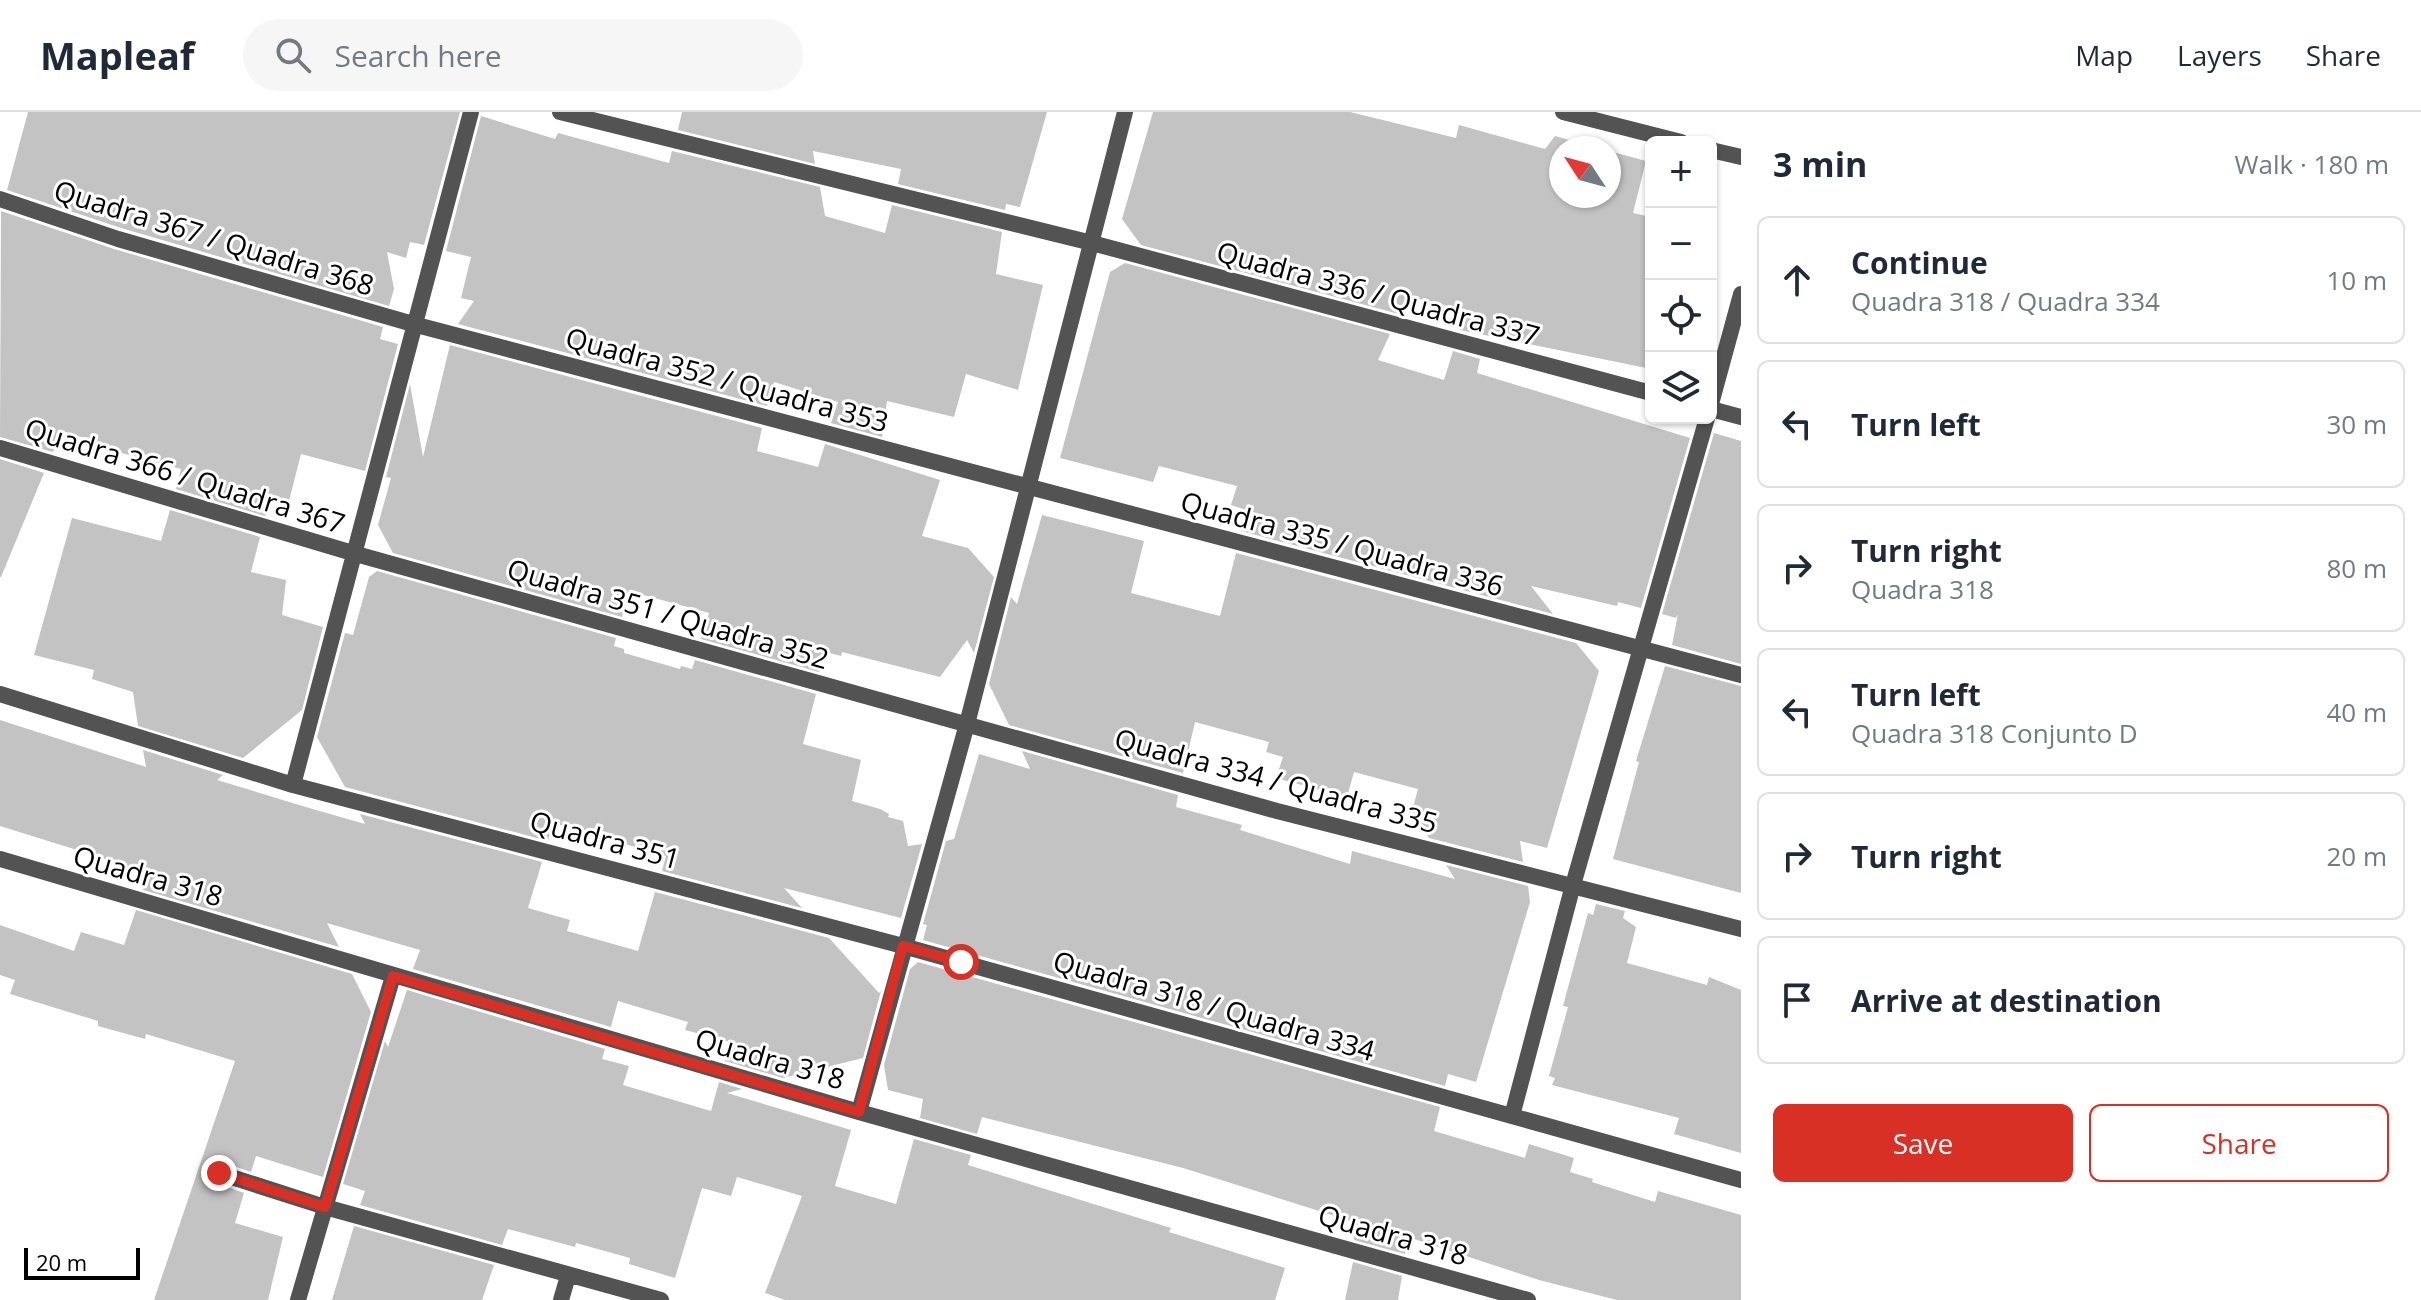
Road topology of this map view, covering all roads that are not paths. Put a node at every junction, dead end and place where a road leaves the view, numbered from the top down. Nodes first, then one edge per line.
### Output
1 (471, 112) edge
2 (560, 112) edge
3 (1125, 112) edge
4 (1563, 112) edge
5 (1657, 136) edge
6 (1717, 151) edge
7 (1741, 157) edge
8 (0, 199) edge
9 (1092, 243) junction
10 (1741, 294) edge
11 (413, 324) junction
12 (1717, 384) edge
13 (1645, 391) edge
14 (1717, 408) edge
15 (1741, 417) edge
16 (1705, 424) edge
17 (0, 448) edge
18 (1029, 486) junction
19 (356, 554) junction
20 (1643, 649) junction
21 (1741, 675) edge
22 (0, 694) edge
23 (967, 724) junction
24 (293, 785) junction
25 (0, 859) edge
26 (1573, 885) junction
27 (1741, 929) edge
28 (903, 946) junction
29 (393, 976) junction
30 (859, 1112) junction
31 (1512, 1116) junction
32 (219, 1173) dead end
33 (1741, 1180) edge
34 (325, 1207) junction
35 (568, 1276) junction
36 (298, 1300) edge
37 (561, 1300) edge
38 (661, 1300) edge
39 (1528, 1300) edge

1 - 11 street
2 - 9 street, Quadra 336 / Quadra 337
3 - 9 street
4 - 5 street
6 - 7 street
8 - 11 street, Quadra 367 / Quadra 368
9 - 13 street, Quadra 336 / Quadra 337
9 - 18 street
10 - 12 street
11 - 18 street, Quadra 352 / Quadra 353
11 - 19 street
14 - 15 street
16 - 20 street
17 - 19 street, Quadra 366 / Quadra 367
18 - 20 street, Quadra 335 / Quadra 336
18 - 23 street
19 - 23 street, Quadra 351 / Quadra 352
19 - 24 street
20 - 21 street, Quadra 335 / Quadra 336
20 - 26 street
22 - 24 street, Quadra 351
23 - 26 street, Quadra 334 / Quadra 335
23 - 28 street
24 - 28 street, Quadra 351
25 - 29 street, Quadra 318
26 - 27 street, Quadra 334 / Quadra 335
26 - 31 street
28 - 30 street
28 - 31 street, Quadra 318 / Quadra 334
29 - 30 street, Quadra 318
29 - 34 street
30 - 39 street, Quadra 318
31 - 33 street, Quadra 318 / Quadra 334
32 - 34 street
34 - 35 street
34 - 36 street
35 - 37 street
35 - 38 street

